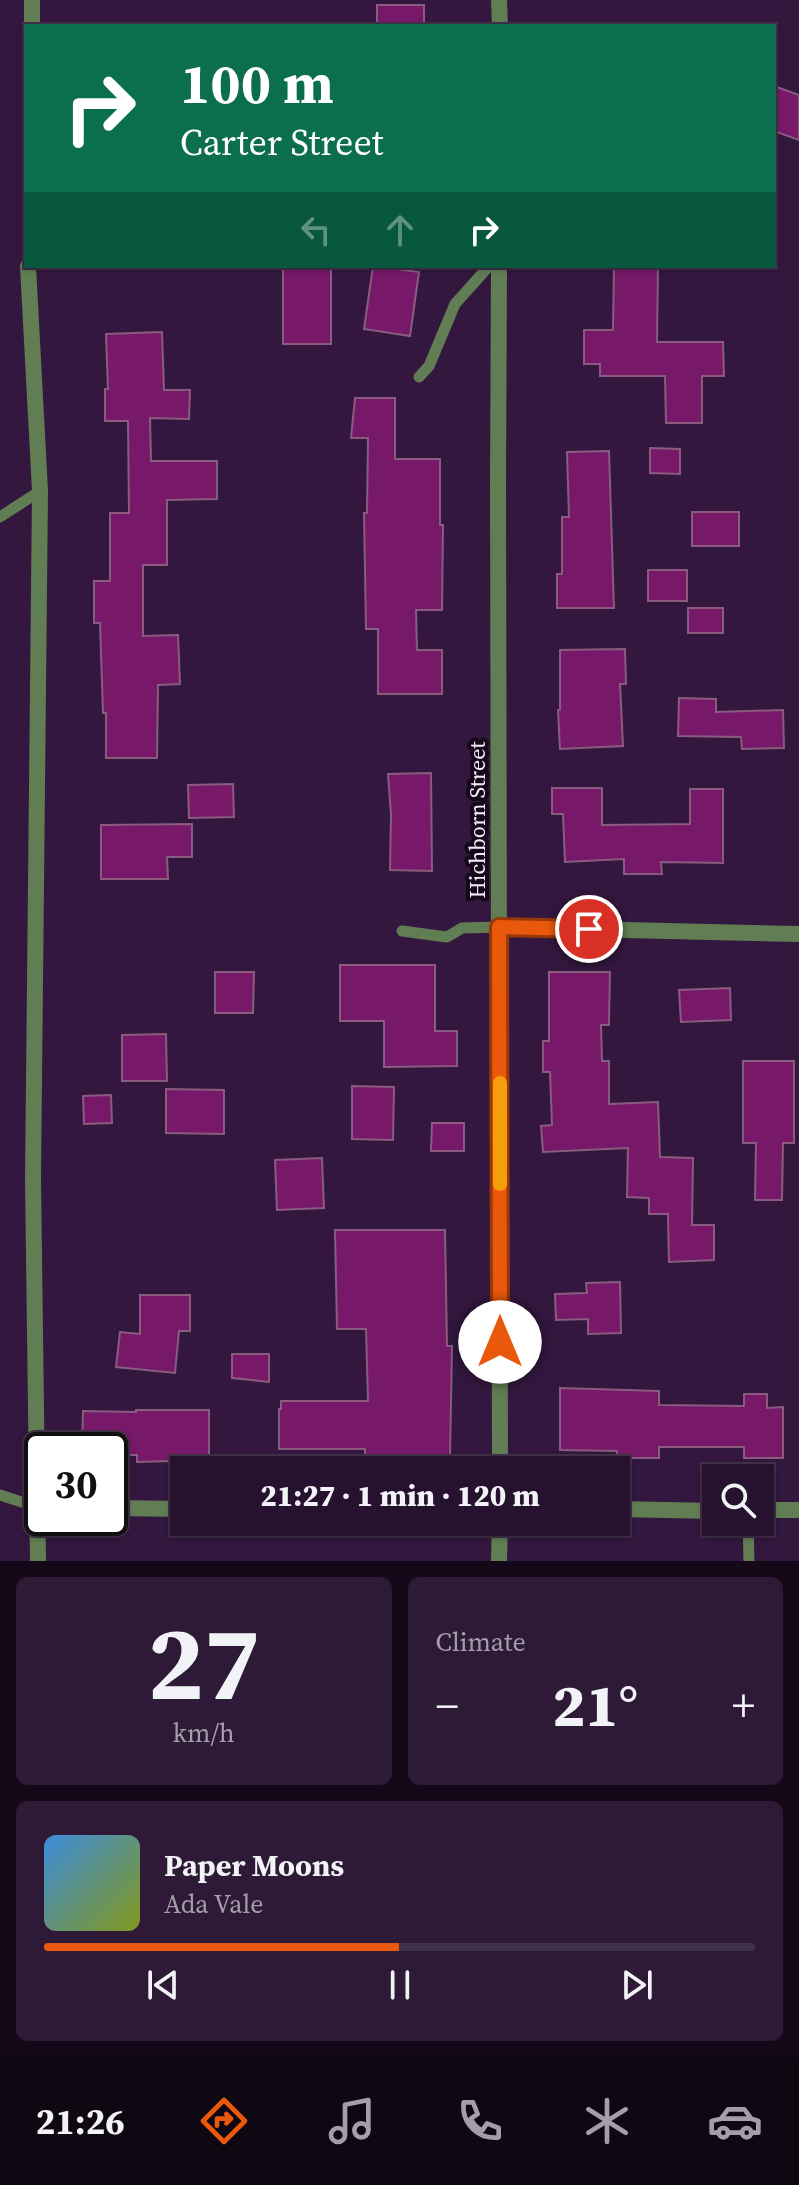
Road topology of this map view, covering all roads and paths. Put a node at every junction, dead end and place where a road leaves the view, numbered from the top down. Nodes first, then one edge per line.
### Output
1 (32, 0) edge
2 (499, 0) edge
3 (32, 24) edge
4 (500, 24) edge
5 (28, 268) edge
6 (487, 268) edge
7 (499, 268) edge
8 (419, 377) dead end
9 (40, 491) junction
10 (0, 517) edge
11 (499, 927) junction
12 (402, 931) dead end
13 (799, 934) edge
14 (38, 1432) edge
15 (500, 1456) edge
16 (0, 1495) edge
17 (24, 1502) edge
18 (0, 1504) edge
19 (24, 1506) edge
20 (128, 1508) edge
21 (170, 1509) edge
22 (630, 1509) edge
23 (774, 1510) edge
24 (799, 1510) edge
25 (702, 1511) edge
26 (39, 1536) edge
27 (500, 1536) edge
28 (748, 1536) edge
29 (38, 1561) edge
30 (499, 1561) edge
31 (749, 1561) edge

1 - 3 street
2 - 4 street
5 - 9 street
6 - 8 lane
7 - 11 street, Hichborn Street
9 - 10 lane
9 - 14 street
11 - 12 lane
11 - 13 street
11 - 15 street, Hichborn Street
16 - 17 lane
18 - 19 lane
20 - 21 street
22 - 25 street
23 - 24 street
26 - 29 street
27 - 30 street
28 - 31 lane

